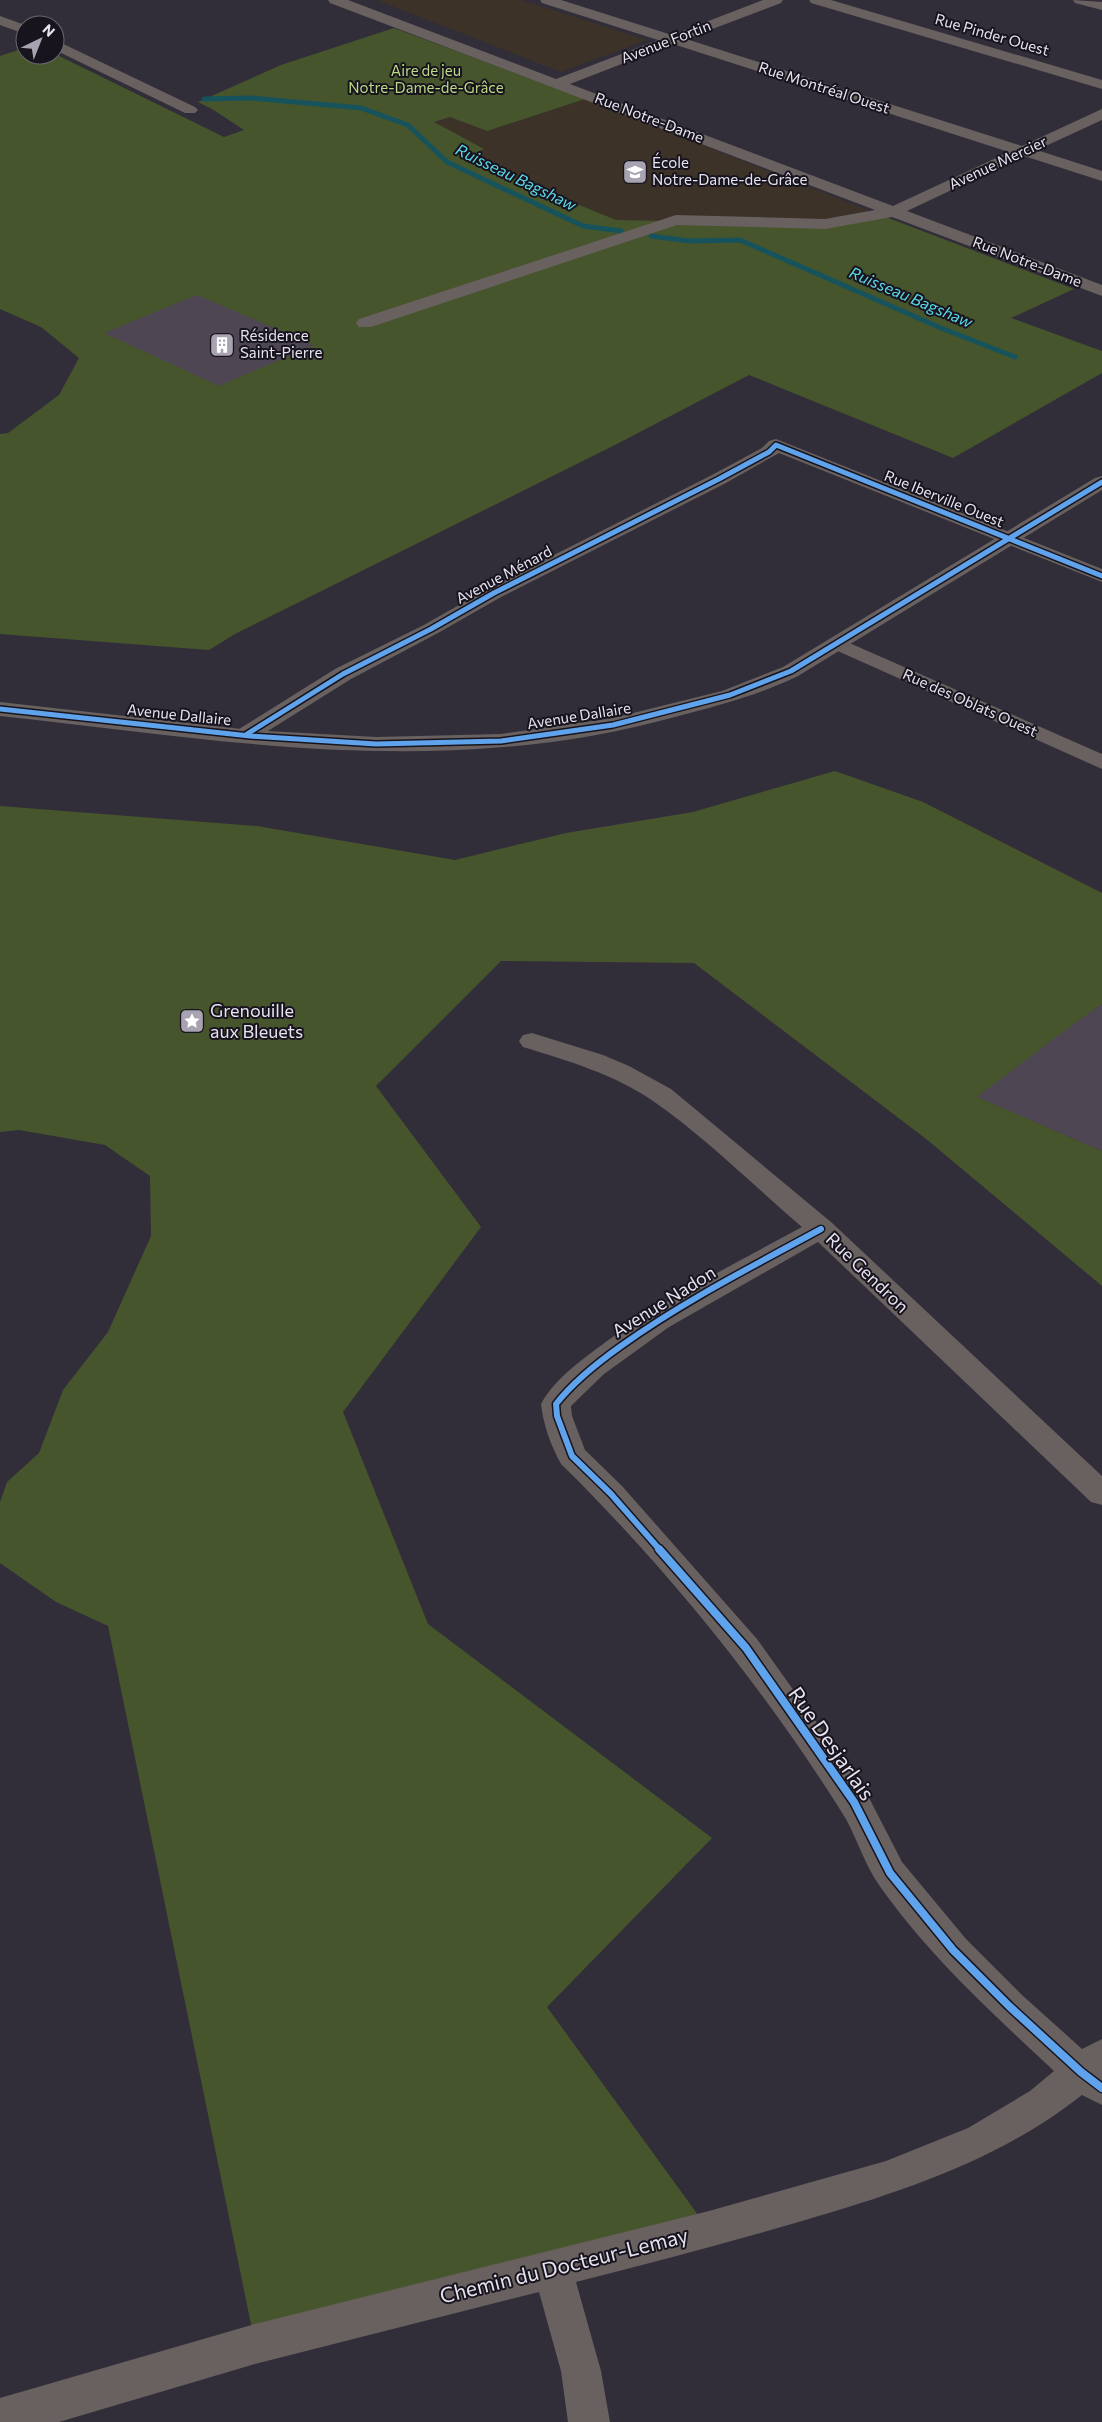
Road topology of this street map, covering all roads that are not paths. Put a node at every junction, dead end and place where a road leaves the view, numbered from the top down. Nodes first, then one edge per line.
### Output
1 (547, 0) edge
2 (776, 0) edge
3 (816, 0) edge
4 (845, 0) edge
5 (1080, 0) edge
6 (343, 1) edge
7 (1102, 6) edge
8 (0, 20) edge
9 (15, 26) edge
10 (672, 40) junction
11 (65, 49) edge
12 (1102, 75) edge
13 (556, 84) junction
14 (1102, 85) edge
15 (190, 110) dead end
16 (1102, 114) edge
17 (1023, 151) junction
18 (1102, 176) edge
19 (893, 212) junction
20 (1102, 275) edge
21 (1084, 284) junction
22 (1102, 291) edge
23 (365, 323) dead end
24 (776, 445) joint
25 (1102, 482) edge
26 (1010, 539) junction
27 (1102, 576) edge
28 (838, 644) junction
29 (0, 709) edge
30 (247, 734) junction
31 (1102, 762) edge
32 (532, 1041) dead end
33 (821, 1229) junction
34 (563, 1427) joint
35 (1102, 1494) edge
36 (1095, 2072) edge
37 (552, 2269) junction
38 (0, 2419) edge
39 (589, 2422) edge

1 - 10 street, Rue Montréal Ouest
2 - 10 street, Avenue Fortin
3 - 14 street, Rue Pinder Ouest
4 - 12 street, Rue Pinder Ouest
5 - 7 street
6 - 13 street, Rue Notre-Dame
8 - 9 street
10 - 13 street, Avenue Fortin
10 - 17 street, Rue Montréal Ouest
11 - 15 street
13 - 19 street, Rue Notre-Dame
16 - 17 street, Avenue Mercier
17 - 18 street, Rue Montréal Ouest
17 - 19 street, Avenue Mercier
19 - 21 street, Rue Notre-Dame
19 - 23 street, Avenue Mercier
20 - 21 street
21 - 22 street, Rue Notre-Dame
24 - 26 street, Rue Iberville Ouest
24 - 30 street, Avenue Ménard
25 - 26 street, Avenue Dallaire
26 - 27 street, Rue Iberville Ouest
26 - 28 street, Avenue Dallaire
28 - 30 street, Avenue Dallaire
28 - 31 street, Rue des Oblats Ouest
29 - 30 street, Avenue Dallaire
32 - 33 street, Rue Gendron
33 - 34 street, Avenue Nadon
33 - 35 street, Rue Gendron
34 - 36 street, Rue Desjarlais
36 - 37 street, Chemin du Docteur-Lemay
37 - 38 street, Chemin du Docteur-Lemay
37 - 39 street

